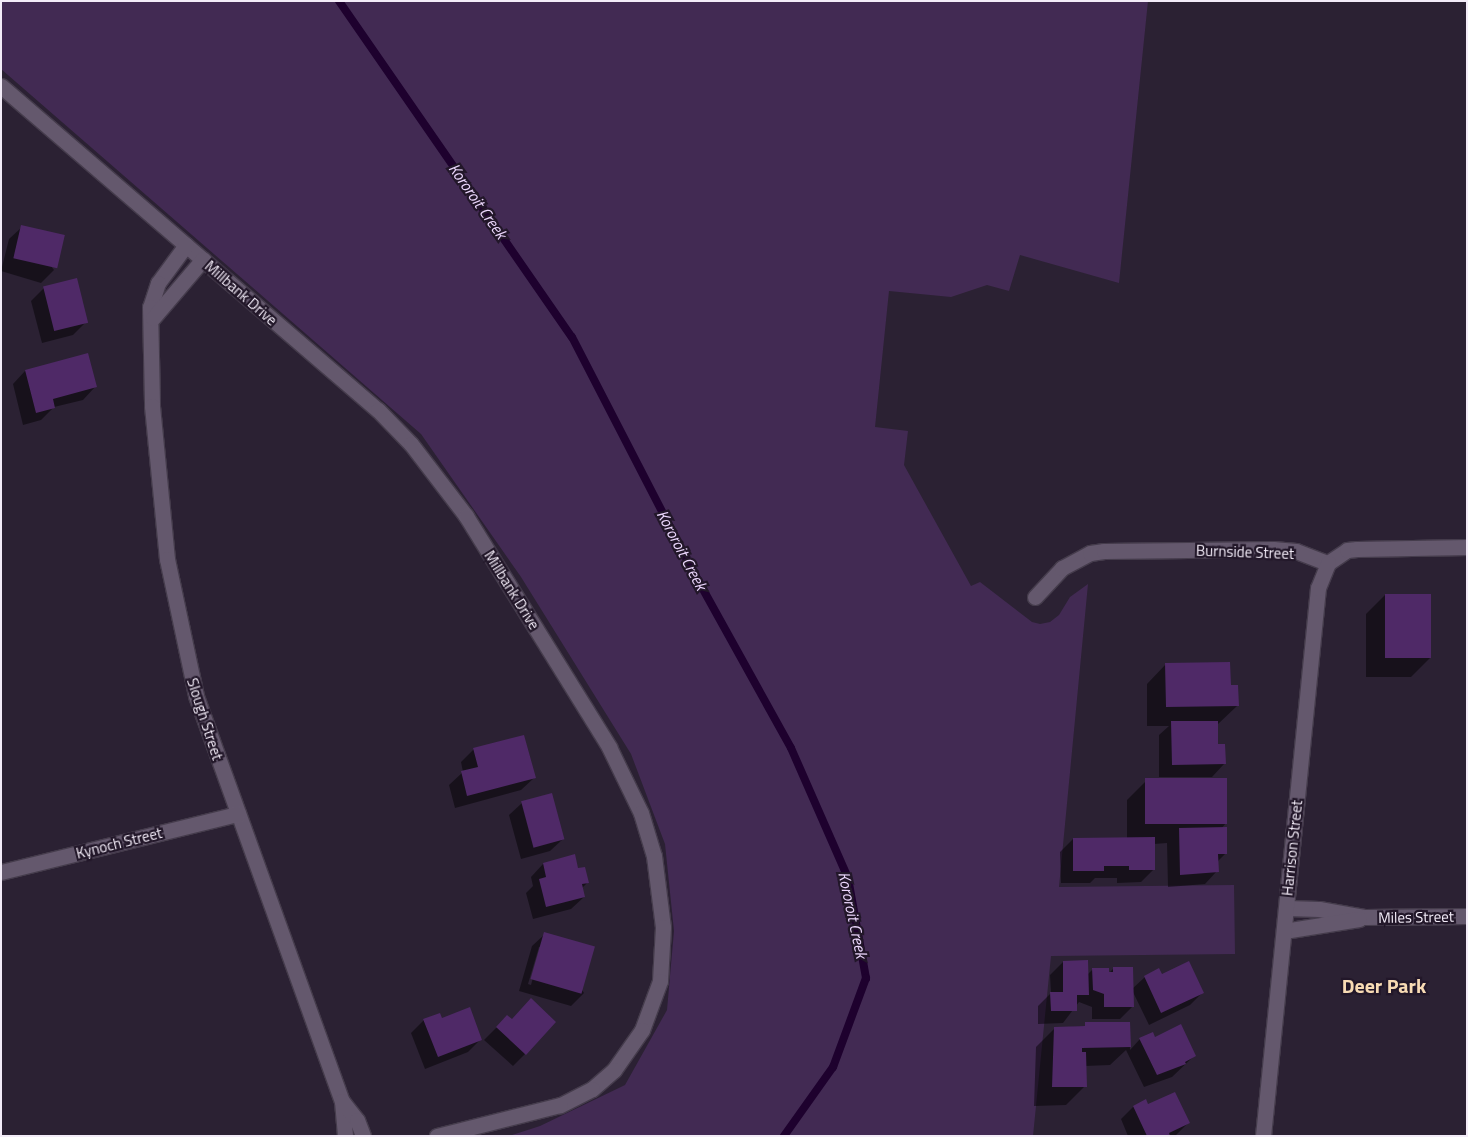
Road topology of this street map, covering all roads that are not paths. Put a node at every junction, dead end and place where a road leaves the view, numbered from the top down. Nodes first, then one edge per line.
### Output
1 (1, 86) edge
2 (186, 245) junction
3 (203, 260) junction
4 (153, 318) junction
5 (1467, 547) edge
6 (1328, 563) junction
7 (1036, 598) dead end
8 (238, 814) junction
9 (1, 872) edge
10 (1287, 908) junction
11 (1467, 916) edge
12 (1365, 917) junction
13 (1284, 931) junction
14 (342, 1101) junction
15 (345, 1136) edge
16 (363, 1136) edge
17 (438, 1136) edge
18 (1263, 1136) edge

1 - 2 street, Millbank Drive
2 - 3 street, Millbank Drive
2 - 4 street, Slough Street
3 - 4 street
3 - 17 street, Millbank Drive
4 - 8 street, Slough Street
5 - 6 street
6 - 7 street, Burnside Street
6 - 10 street, Harrison Street
8 - 9 street, Kynoch Street
8 - 14 street, Slough Street
10 - 12 street, Miles Street
10 - 13 street, Harrison Street
11 - 12 street, Miles Street
12 - 13 street, Miles Street
13 - 18 street, Harrison Street
14 - 15 street, Slough Street
14 - 16 street, Slough Street

